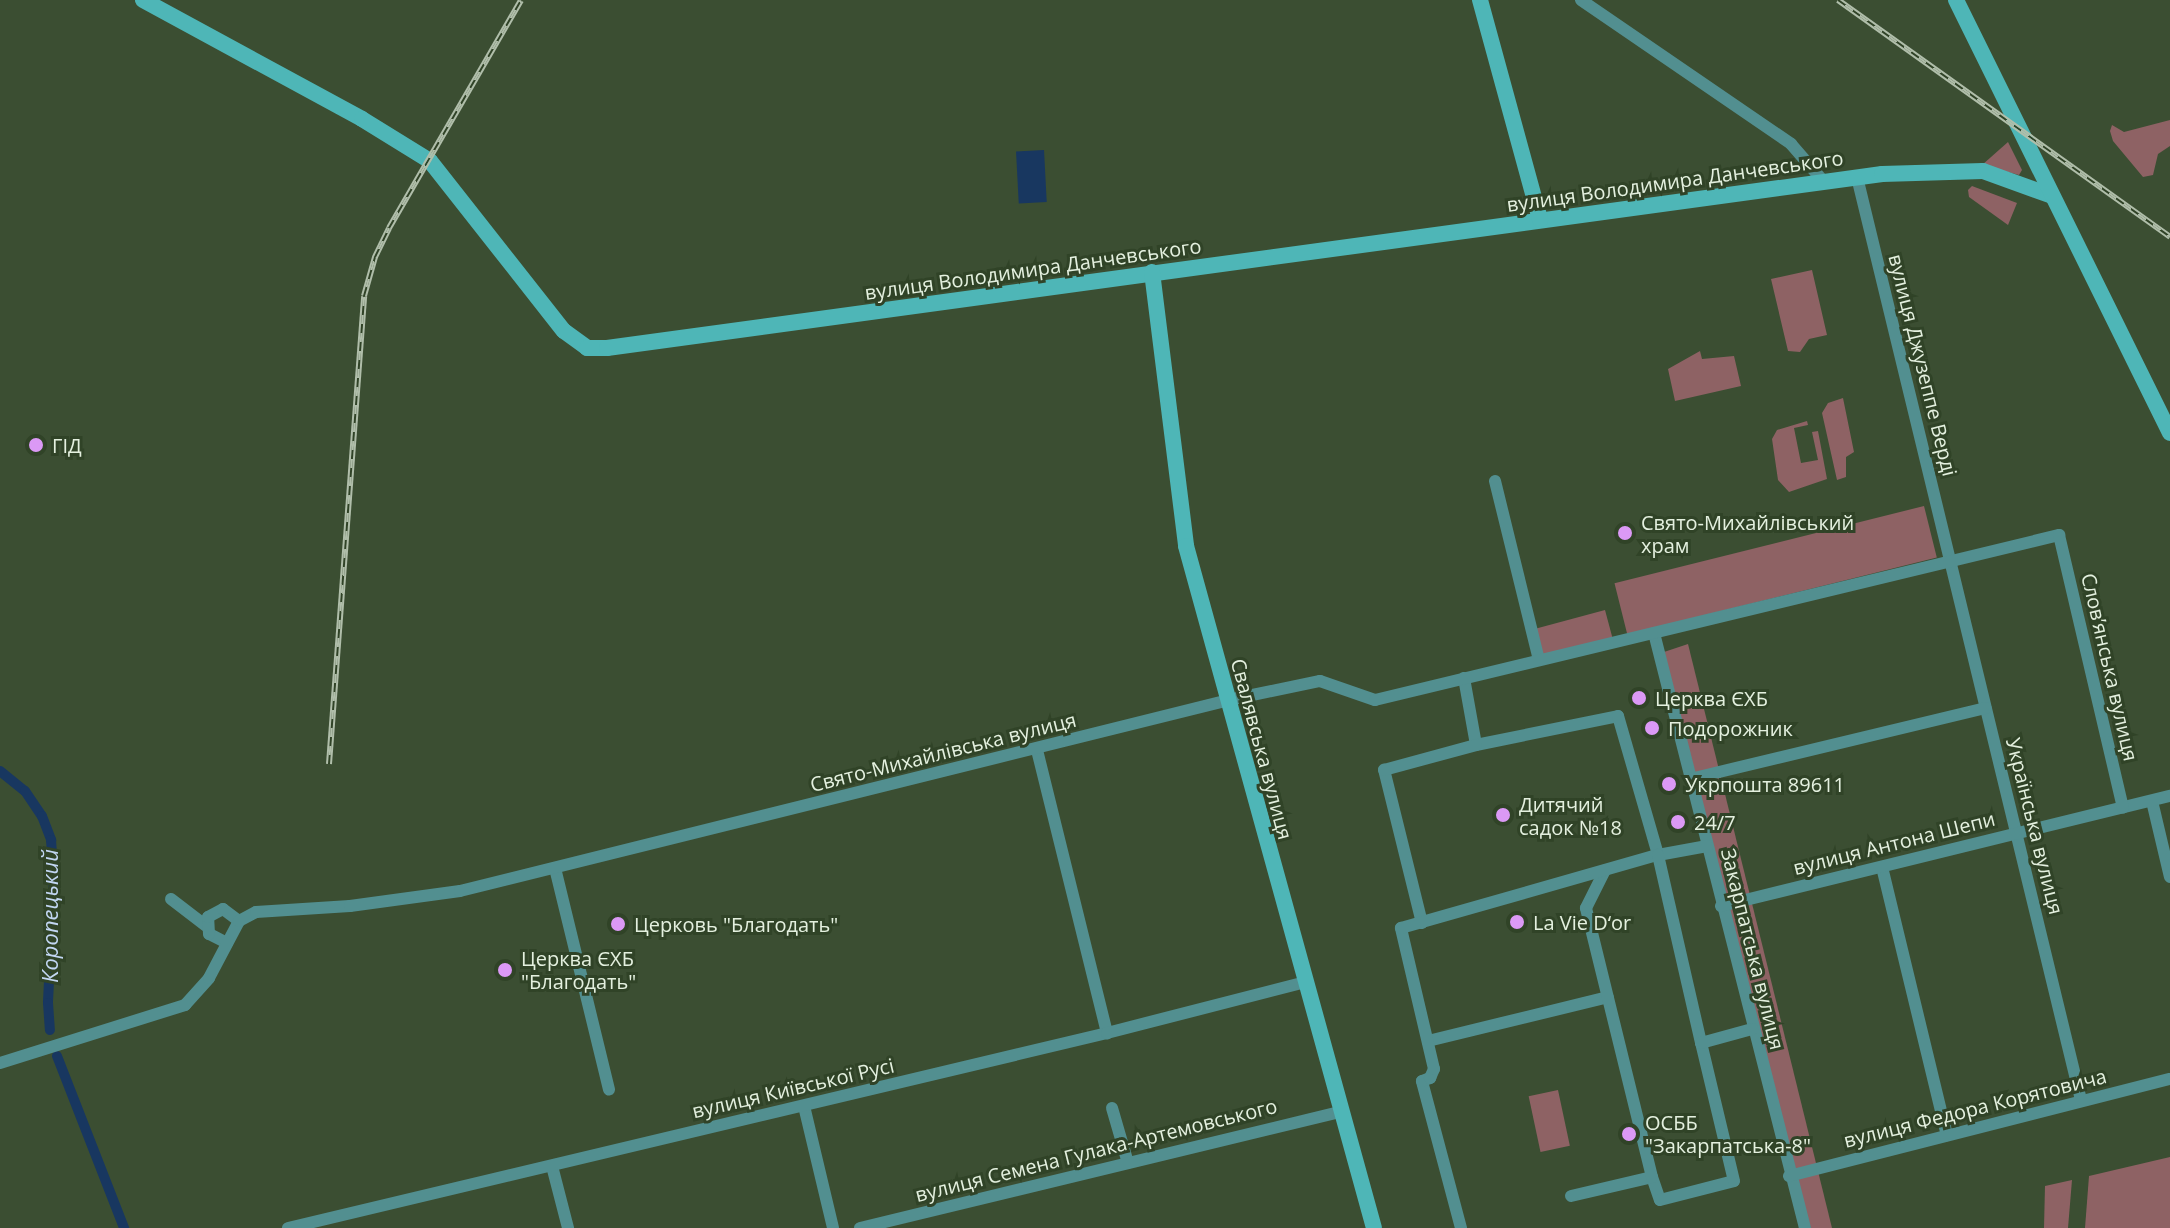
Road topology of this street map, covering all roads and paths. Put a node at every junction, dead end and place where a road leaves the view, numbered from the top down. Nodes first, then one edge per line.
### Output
1 (143, 0) edge
2 (1480, 0) edge
3 (1581, 0) edge
4 (1956, 0) edge
5 (1857, 177) junction
6 (1824, 182) junction
7 (2052, 196) junction
8 (1540, 220) junction
9 (1152, 272) junction
10 (2170, 433) edge
11 (1495, 481) dead end
12 (2059, 535) joint
13 (1950, 561) junction
14 (1654, 633) junction
15 (1539, 660) junction
16 (1464, 678) junction
17 (1228, 700) junction
18 (1986, 708) junction
19 (1476, 745) junction
20 (1037, 750) junction
21 (1690, 779) junction
22 (2170, 796) edge
23 (2152, 801) junction
24 (2123, 808) junction
25 (2016, 834) junction
26 (1707, 846) junction
27 (1658, 855) junction
28 (1882, 867) junction
29 (555, 868) junction
30 (1605, 870) junction
31 (2170, 877) edge
32 (171, 899) dead end
33 (1721, 906) junction
34 (239, 921) junction
35 (207, 922) junction
36 (1422, 923) junction
37 (227, 943) junction
38 (1305, 982) junction
39 (1608, 997) junction
40 (1752, 1029) junction
41 (1107, 1033) junction
42 (1428, 1041) junction
43 (1701, 1043) junction
44 (0, 1063) edge
45 (2170, 1079) edge
46 (609, 1089) dead end
47 (2081, 1100) junction
48 (804, 1106) junction
49 (1112, 1108) dead end
50 (1341, 1112) junction
51 (1947, 1135) junction
52 (1128, 1163) junction
53 (552, 1166) junction
54 (1789, 1176) junction
55 (1652, 1177) junction
56 (1571, 1196) dead end
57 (288, 1228) edge
58 (568, 1228) edge
59 (833, 1228) edge
60 (860, 1228) edge
61 (1374, 1228) edge
62 (1461, 1228) edge
63 (1805, 1228) edge

1 - 9 street, вулиця Володимира Данчевського
2 - 8 street
3 - 6 street
4 - 7 street
5 - 6 street, вулиця Володимира Данчевського
5 - 7 street, вулиця Володимира Данчевського
5 - 13 street, вулиця Джузеппе Верді
6 - 8 street, вулиця Володимира Данчевського
7 - 10 street
8 - 9 street, вулиця Володимира Данчевського
9 - 17 street, Свалявська вулиця
11 - 15 street
12 - 13 street, Свято-Михайлівська вулиця
12 - 24 street, Словʼянська вулиця
13 - 14 street, Свято-Михайлівська вулиця
13 - 18 street, Українська вулиця
14 - 15 street, Свято-Михайлівська вулиця
14 - 21 street, Закарпатська вулиця
15 - 16 street, Свято-Михайлівська вулиця
16 - 17 street, Свято-Михайлівська вулиця
16 - 19 street
17 - 20 street, Свято-Михайлівська вулиця
17 - 38 street, Свалявська вулиця
18 - 21 street
18 - 25 street, Українська вулиця
19 - 27 street
19 - 36 street
20 - 29 street, Свято-Михайлівська вулиця
20 - 41 street
21 - 26 street, Закарпатська вулиця
22 - 23 street, вулиця Антона Шепи
23 - 24 street, вулиця Антона Шепи
23 - 31 street
24 - 25 street, вулиця Антона Шепи
25 - 28 street, вулиця Антона Шепи
25 - 47 street, Українська вулиця
26 - 27 street
26 - 33 street, Закарпатська вулиця
27 - 30 street
27 - 43 street
28 - 33 street, вулиця Антона Шепи
28 - 51 street
29 - 34 street, Свято-Михайлівська вулиця
29 - 46 street
30 - 36 street
30 - 39 street
32 - 35 street
33 - 40 street, Закарпатська вулиця
34 - 35 street
34 - 37 street
35 - 37 street
36 - 42 street
37 - 44 street
38 - 41 street, вулиця Київської Русі
38 - 50 street, Свалявська вулиця
39 - 42 street
39 - 55 street
40 - 43 street
40 - 54 street, Закарпатська вулиця
41 - 48 street, вулиця Київської Русі
42 - 62 street
43 - 55 street
45 - 47 street, вулиця Федора Корятовича
47 - 51 street, вулиця Федора Корятовича
48 - 53 street, вулиця Київської Русі
48 - 59 street
49 - 52 street
50 - 52 street, вулиця Семена Гулака-Артемовського
50 - 61 street, Свалявська вулиця
51 - 54 street, вулиця Федора Корятовича
52 - 60 street, вулиця Семена Гулака-Артемовського
53 - 57 street, вулиця Київської Русі
53 - 58 street
54 - 63 street, Закарпатська вулиця
55 - 56 street

